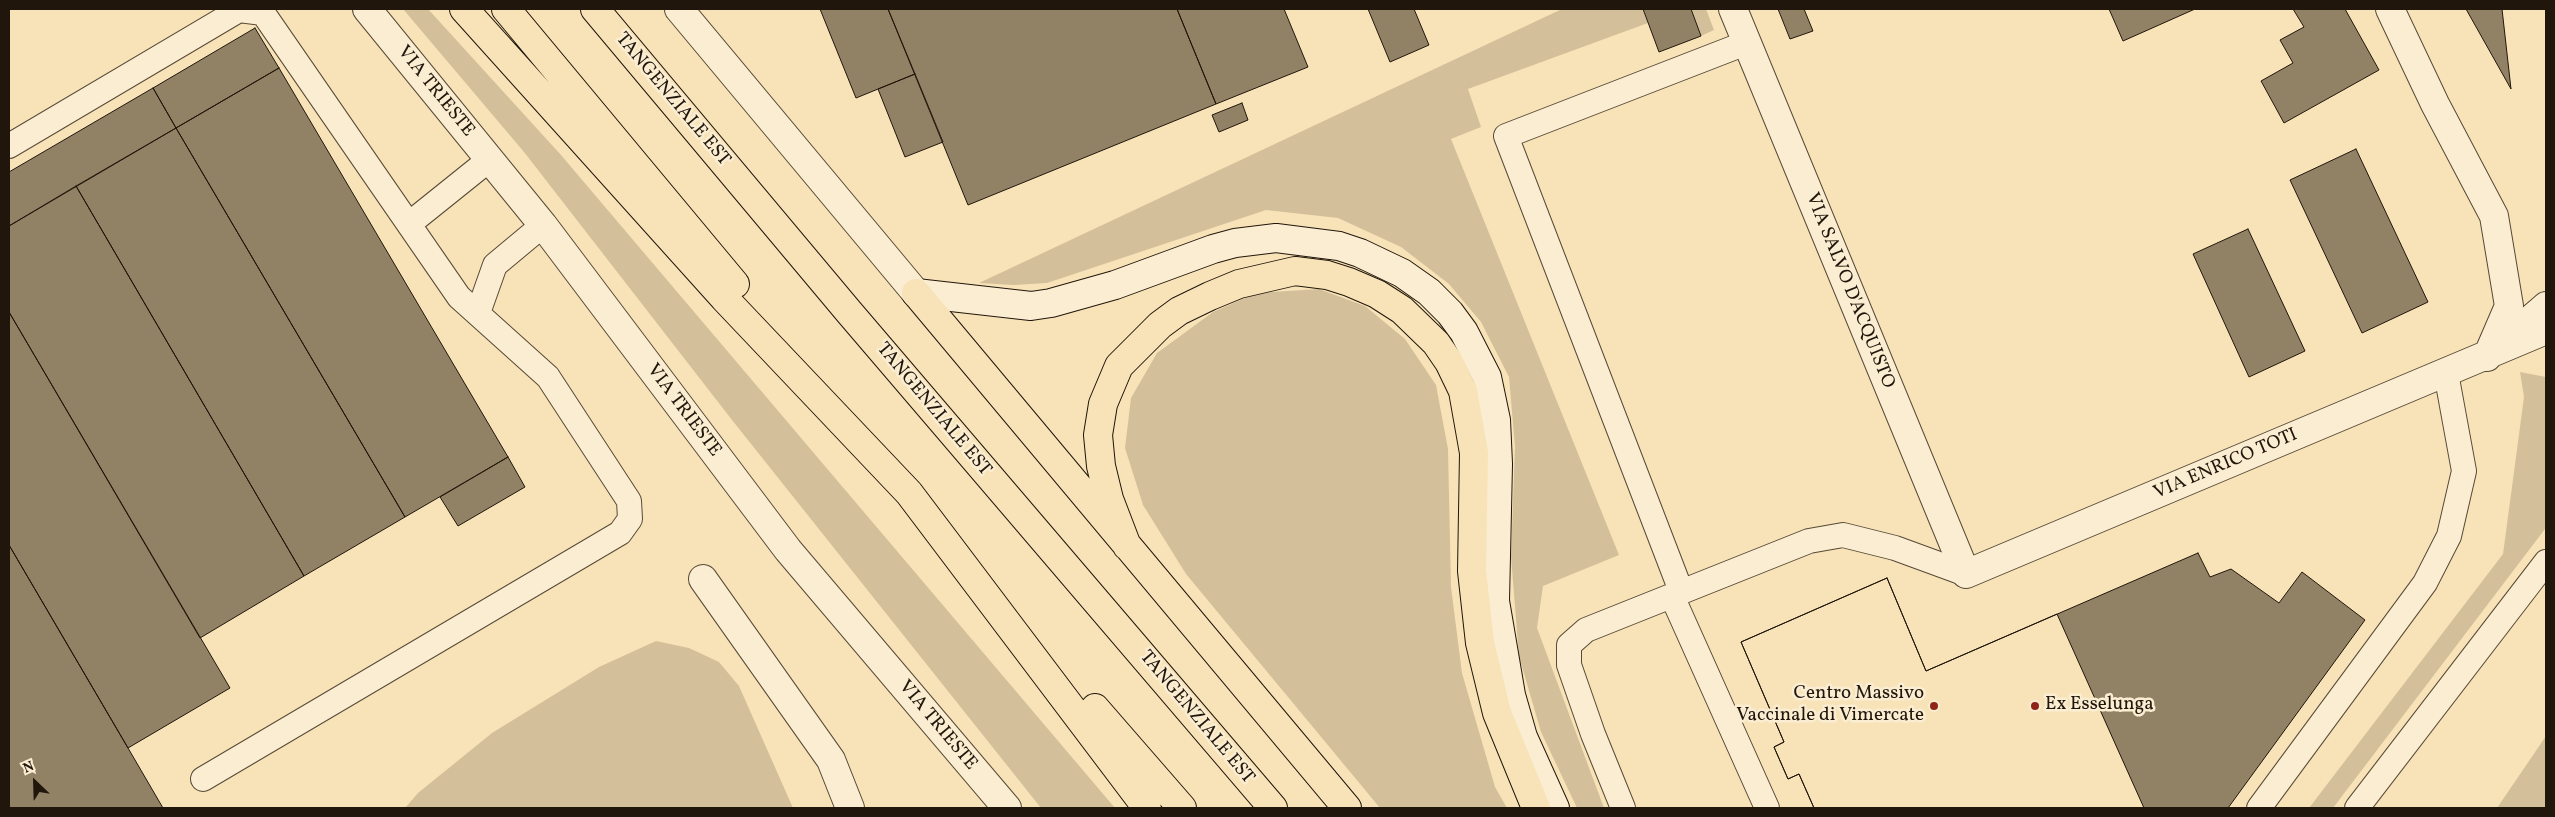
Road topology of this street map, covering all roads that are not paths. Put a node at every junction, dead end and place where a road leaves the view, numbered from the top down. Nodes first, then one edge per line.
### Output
1 (367, 9) edge
2 (464, 9) edge
3 (506, 9) edge
4 (595, 9) edge
5 (679, 9) edge
6 (1733, 9) edge
7 (2390, 9) edge
8 (1746, 43) junction
9 (9, 146) edge
10 (490, 159) junction
11 (409, 224) junction
12 (543, 225) junction
13 (916, 293) junction
14 (2546, 306) edge
15 (478, 313) junction
16 (2546, 330) edge
17 (2546, 351) edge
18 (2487, 357) junction
19 (2446, 373) junction
20 (909, 492) junction
21 (1127, 546) junction
22 (2546, 562) edge
23 (1966, 574) junction
24 (703, 579) dead end
25 (1677, 593) junction
26 (971, 766) junction
27 (203, 779) dead end
28 (850, 808) edge
29 (990, 808) edge
30 (1007, 808) edge
31 (1147, 808) edge
32 (1182, 808) edge
33 (1273, 808) edge
34 (1347, 808) edge
35 (1536, 808) edge
36 (1555, 808) edge
37 (1623, 808) edge
38 (1767, 808) edge
39 (2259, 808) edge
40 (2357, 808) edge

1 - 10 street, VIA TRIESTE
2 - 20 highway
3 - 20 highway
4 - 33 highway, TANGENZIALE EST
5 - 13 street
6 - 8 street, VIA SALVO D'ACQUISTO
7 - 18 street
8 - 23 street, VIA SALVO D'ACQUISTO
8 - 25 lane
9 - 11 lane
10 - 11 lane
10 - 12 street, VIA TRIESTE
11 - 15 lane
12 - 15 lane
12 - 26 street, VIA TRIESTE
13 - 21 highway
13 - 36 street
14 - 18 street
15 - 27 lane
16 - 18 street, VIA ENRICO TOTI
17 - 18 street, VIA ENRICO TOTI
18 - 19 street, VIA ENRICO TOTI
19 - 23 street, VIA ENRICO TOTI
19 - 39 lane
20 - 31 highway
20 - 32 highway
21 - 34 highway
21 - 35 highway
22 - 40 lane
23 - 25 lane
24 - 28 street
25 - 37 lane
25 - 38 lane
26 - 29 street
26 - 30 street, VIA TRIESTE

